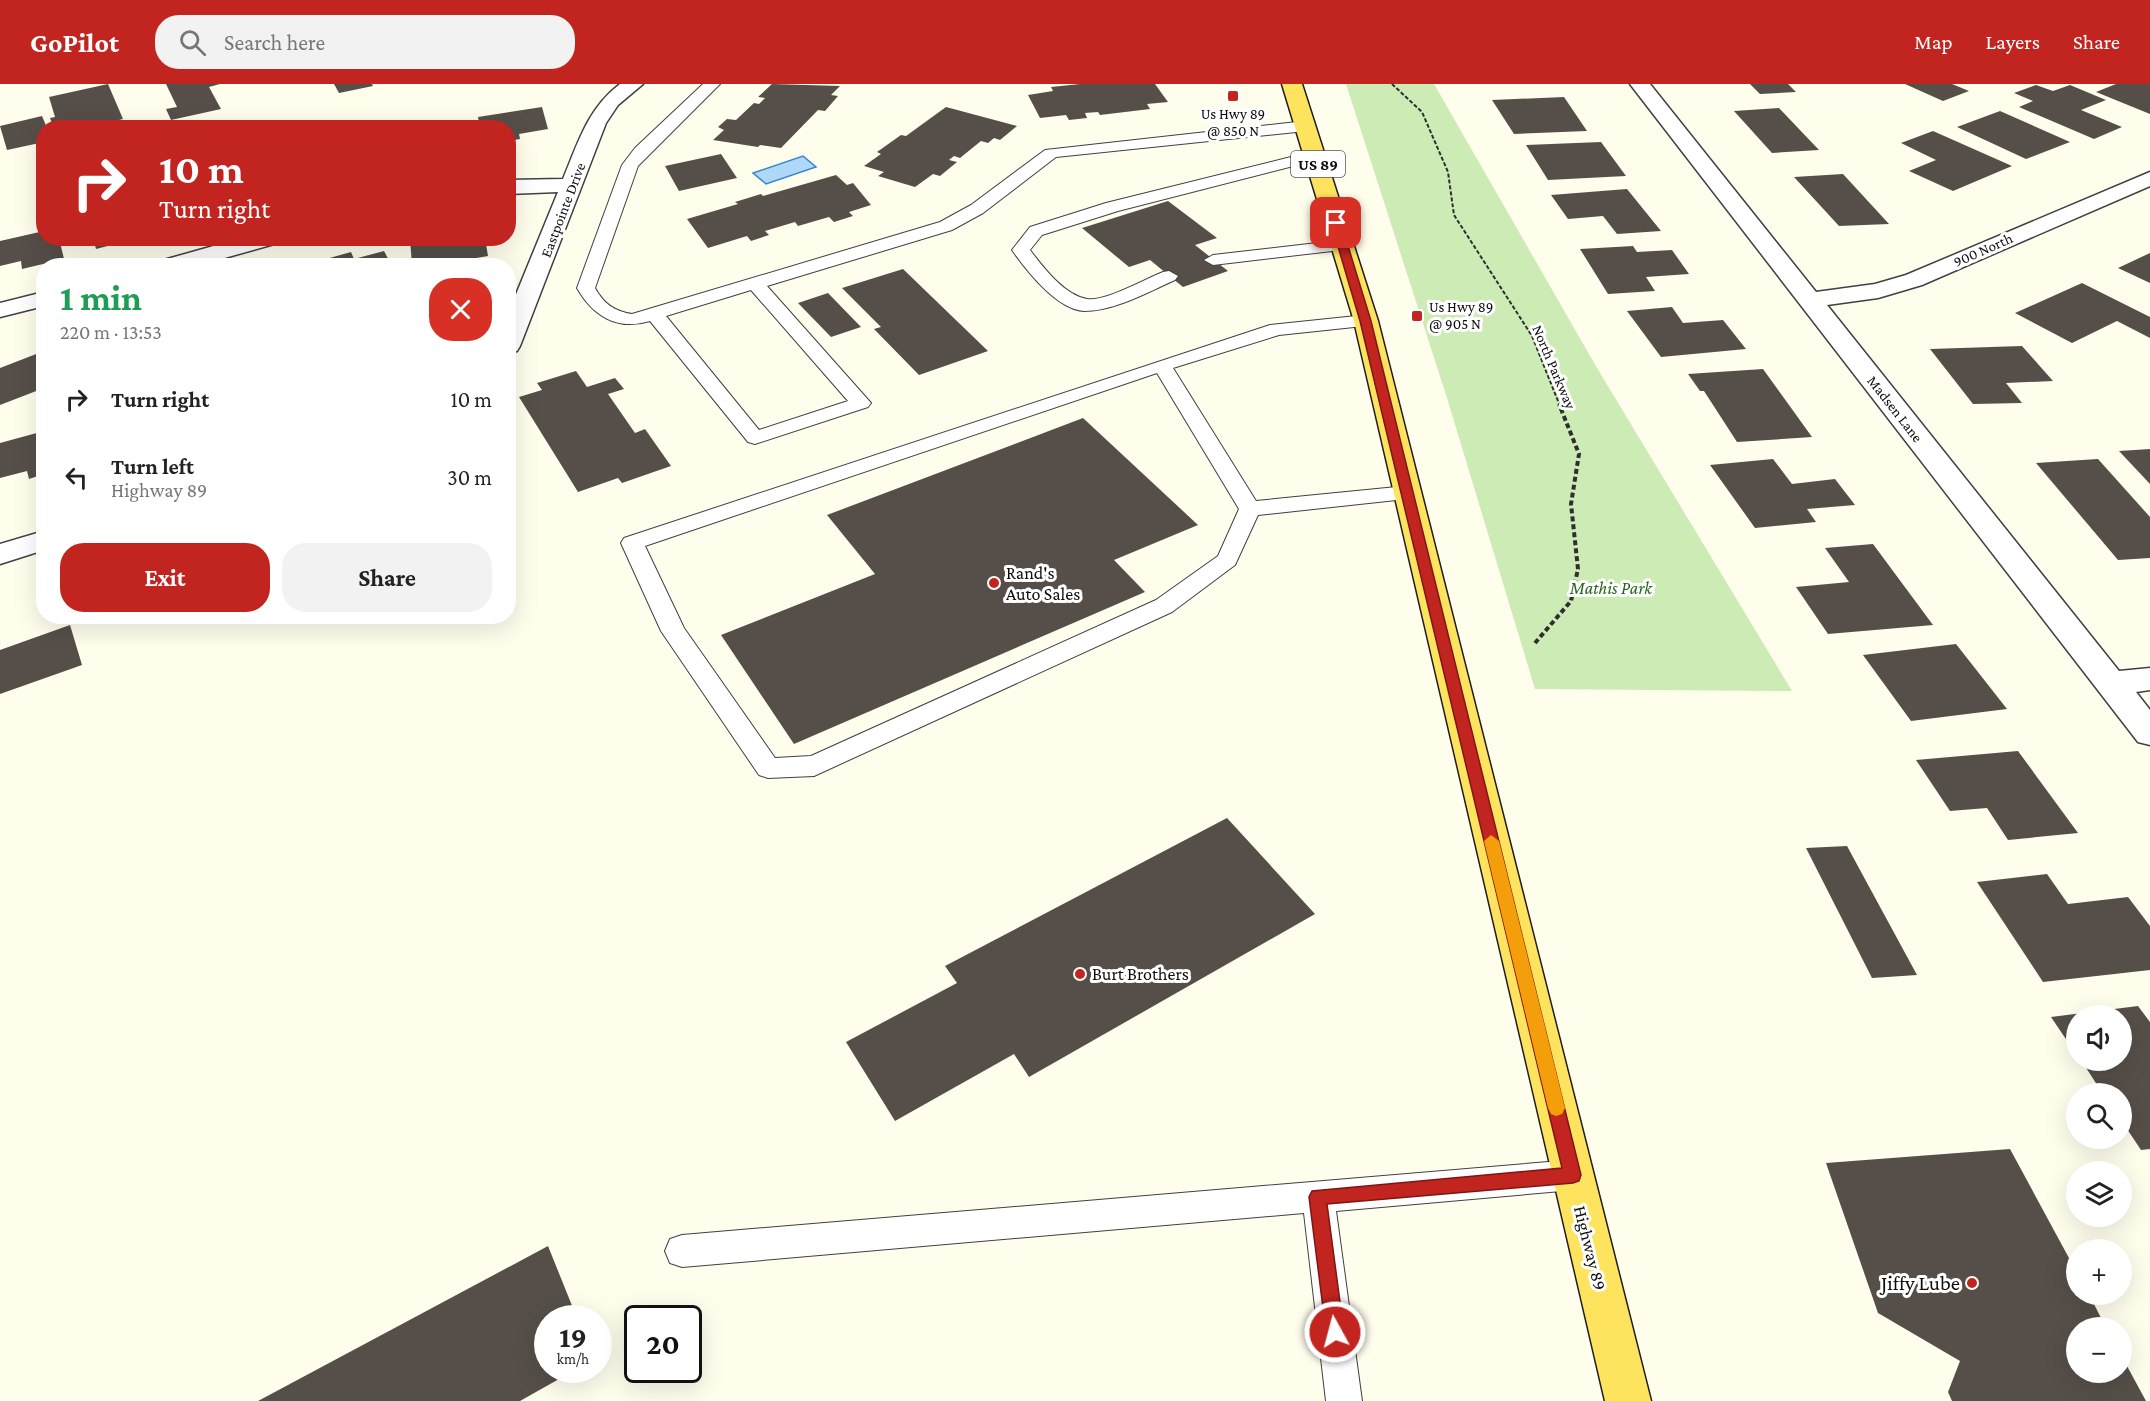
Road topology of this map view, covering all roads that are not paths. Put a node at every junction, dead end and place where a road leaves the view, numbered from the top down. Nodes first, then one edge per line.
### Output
1 (633, 84) edge
2 (712, 84) edge
3 (1292, 84) edge
4 (1640, 84) edge
5 (1306, 126) junction
6 (1315, 156) junction
7 (2150, 178) edge
8 (573, 184) junction
9 (516, 187) edge
10 (1343, 245) junction
11 (241, 246) edge
12 (197, 258) edge
13 (1213, 260) dead end
14 (1169, 276) dead end
15 (755, 284) junction
16 (1809, 300) junction
17 (36, 301) edge
18 (0, 310) edge
19 (654, 314) junction
20 (1365, 321) junction
21 (516, 326) edge
22 (1162, 365) junction
23 (1407, 493) junction
24 (1250, 509) junction
25 (36, 543) edge
26 (0, 554) edge
27 (2150, 679) edge
28 (2110, 683) junction
29 (2150, 733) edge
30 (1573, 1175) junction
31 (1318, 1197) junction
32 (681, 1251) dead end
33 (1333, 1401) edge
34 (1344, 1401) edge
35 (1628, 1401) edge

1 - 8 street, Eastpointe Drive
2 - 19 lane
3 - 5 main road, Highway 89 / US 89
4 - 16 street, Madsen Lane
5 - 6 main road, Highway 89 / US 89
5 - 15 lane
6 - 10 main road, Highway 89 / US 89
6 - 14 lane
7 - 16 street, 900 North
8 - 9 street
8 - 21 street, Eastpointe Drive
10 - 13 lane
10 - 20 main road, Highway 89 / US 89
11 - 12 street
15 - 19 lane
15 - 19 lane
16 - 28 street, Madsen Lane
17 - 18 street
20 - 22 lane
20 - 23 main road, Highway 89 / US 89
22 - 24 lane
22 - 24 lane
23 - 24 lane
23 - 30 main road, Highway 89 / US 89
25 - 26 street
27 - 28 street
28 - 29 street, Madsen Lane
30 - 31 lane
30 - 35 main road, Highway 89 / US 89
31 - 32 lane
31 - 34 lane
33 - 34 lane

